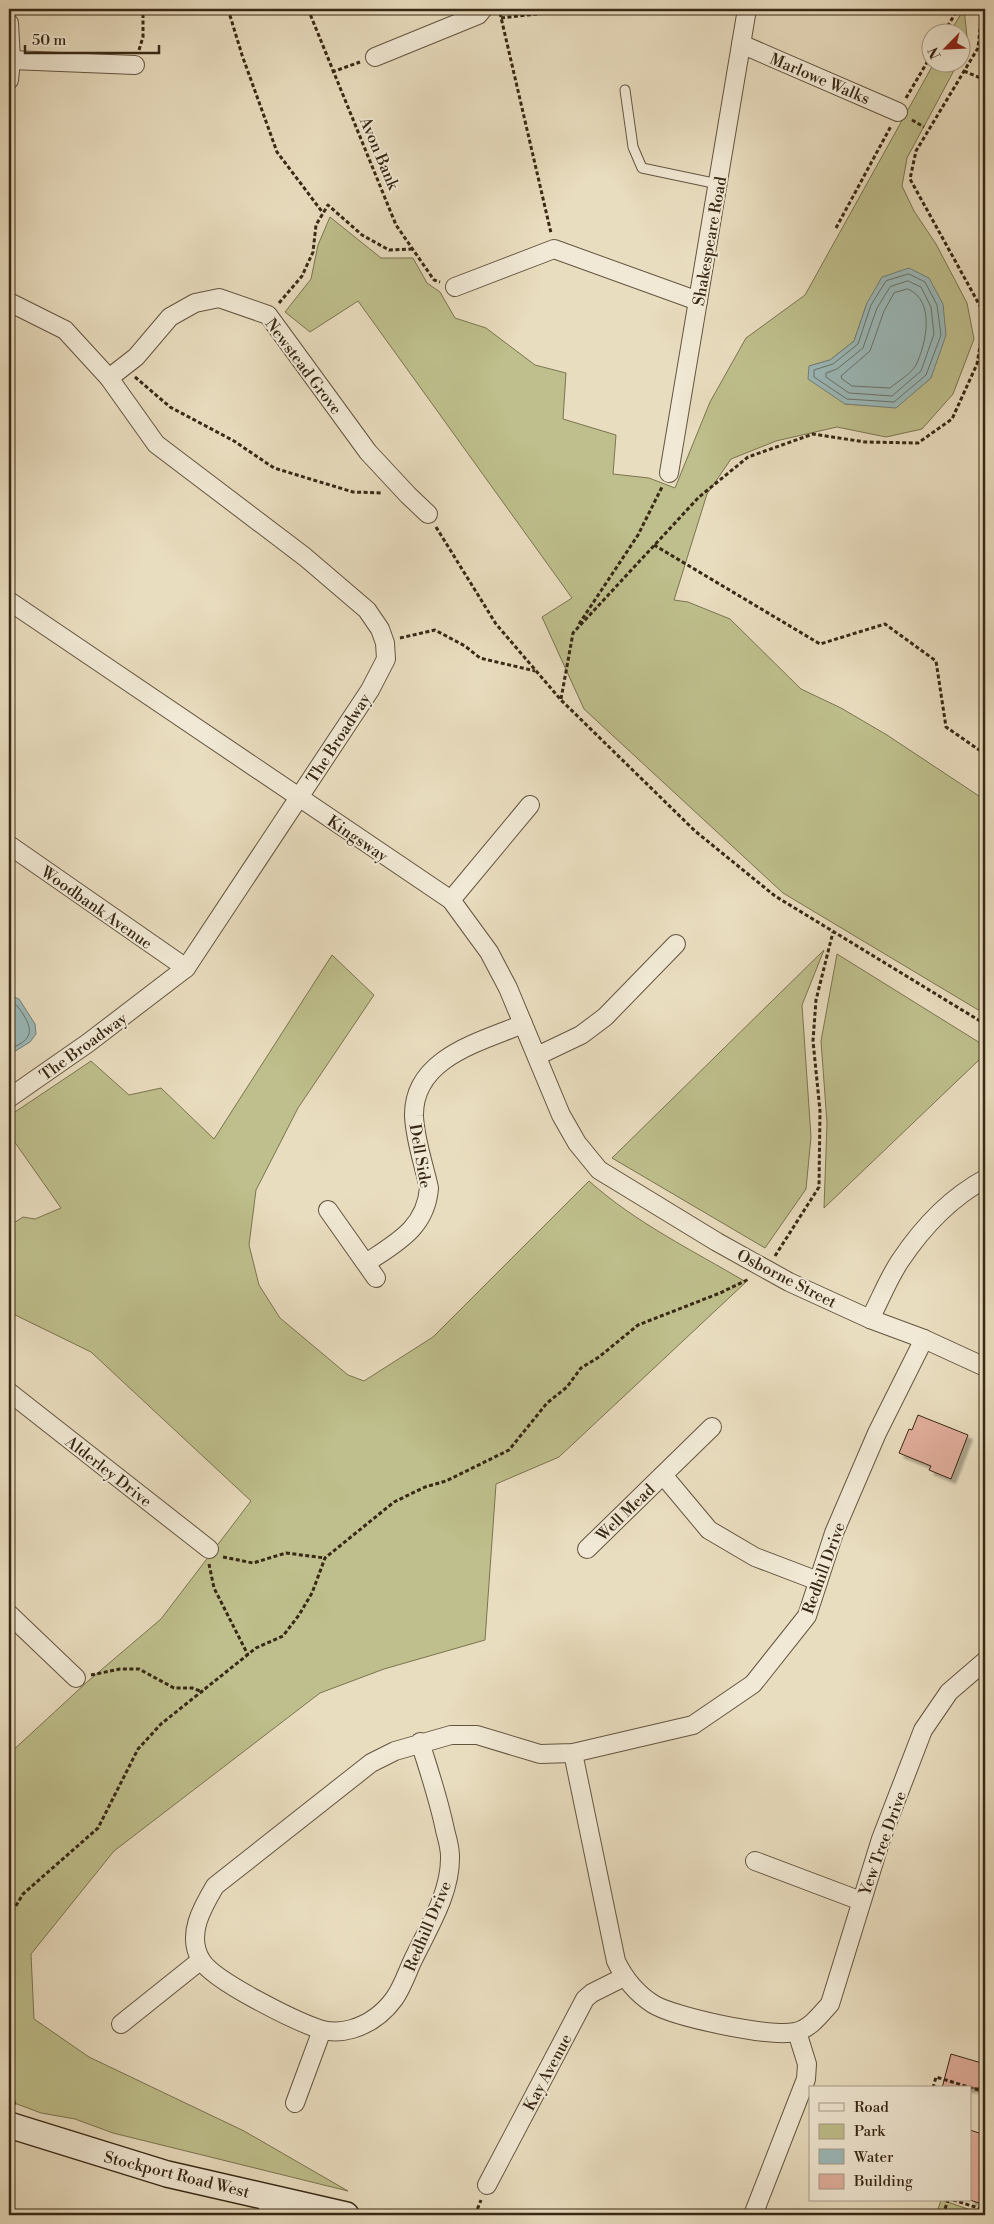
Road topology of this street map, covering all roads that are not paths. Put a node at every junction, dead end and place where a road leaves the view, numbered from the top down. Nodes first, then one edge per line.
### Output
1 (483, 9) edge
2 (747, 9) edge
3 (9, 24) edge
4 (741, 44) junction
5 (375, 57) road end
6 (11, 60) junction
7 (135, 65) road end
8 (9, 80) edge
9 (625, 90) dead end
10 (898, 112) road end
11 (718, 184) junction
12 (455, 287) road end
13 (698, 301) junction
14 (9, 302) edge
15 (109, 378) junction
16 (670, 473) road end
17 (428, 514) road end
18 (9, 601) edge
19 (299, 798) junction
20 (530, 805) dead end
21 (9, 844) edge
22 (451, 900) junction
23 (676, 944) dead end
24 (186, 968) junction
25 (524, 1024) junction
26 (537, 1056) junction
27 (9, 1098) edge
28 (600, 1170) joint
29 (985, 1179) edge
30 (328, 1210) dead end
31 (366, 1263) junction
32 (376, 1278) dead end
33 (870, 1319) junction
34 (924, 1339) junction
35 (985, 1367) edge
36 (9, 1392) edge
37 (712, 1427) dead end
38 (663, 1475) junction
39 (587, 1549) dead end
40 (212, 1551) road end
41 (818, 1581) junction
42 (9, 1614) edge
43 (985, 1661) edge
44 (76, 1678) road end
45 (420, 1742) junction
46 (573, 1753) junction
47 (755, 1861) dead end
48 (861, 1901) junction
49 (201, 1960) junction
50 (624, 1977) junction
51 (121, 2024) dead end
52 (322, 2030) junction
53 (797, 2032) junction
54 (295, 2103) dead end
55 (9, 2126) edge
56 (487, 2185) dead end
57 (269, 2206) edge
58 (346, 2215) edge
59 (753, 2215) edge

1 - 5 street
2 - 4 street, Shakespeare Road
3 - 6 street
4 - 10 street, Marlowe Walks
4 - 11 street, Shakespeare Road
6 - 7 street
6 - 8 street
9 - 11 lane
11 - 13 street, Shakespeare Road
12 - 13 street
13 - 16 street, Shakespeare Road
14 - 15 street
15 - 17 street, Newstead Grove
15 - 19 street, The Broadway
18 - 19 street, Kingsway
19 - 22 street, Kingsway
19 - 24 street, The Broadway
20 - 22 street
21 - 24 street, Woodbank Avenue
22 - 25 street, Kingsway
23 - 26 street
24 - 27 street, The Broadway
25 - 26 street, Kingsway
25 - 31 street, Dell Side
26 - 28 street, Kingsway
28 - 33 street, Osborne Street
29 - 33 street
30 - 31 street
31 - 32 street
33 - 34 street, Osborne Street
34 - 35 street, Osborne Street
34 - 41 street, Redhill Drive
36 - 40 street, Alderley Drive
37 - 38 street, Well Mead
38 - 39 street, Well Mead
38 - 41 street, Well Mead
41 - 46 street, Redhill Drive
42 - 44 street
43 - 48 street, Yew Tree Drive
45 - 46 street, Redhill Drive
45 - 49 street, Redhill Drive
45 - 52 street, Redhill Drive
46 - 50 street
47 - 48 street
48 - 53 street, Yew Tree Drive
49 - 51 street
49 - 52 street, Redhill Drive
50 - 53 street
50 - 56 street, Kay Avenue
52 - 54 street
53 - 59 street
55 - 57 main road, Stockport Road West
57 - 58 main road, Stockport Road West

